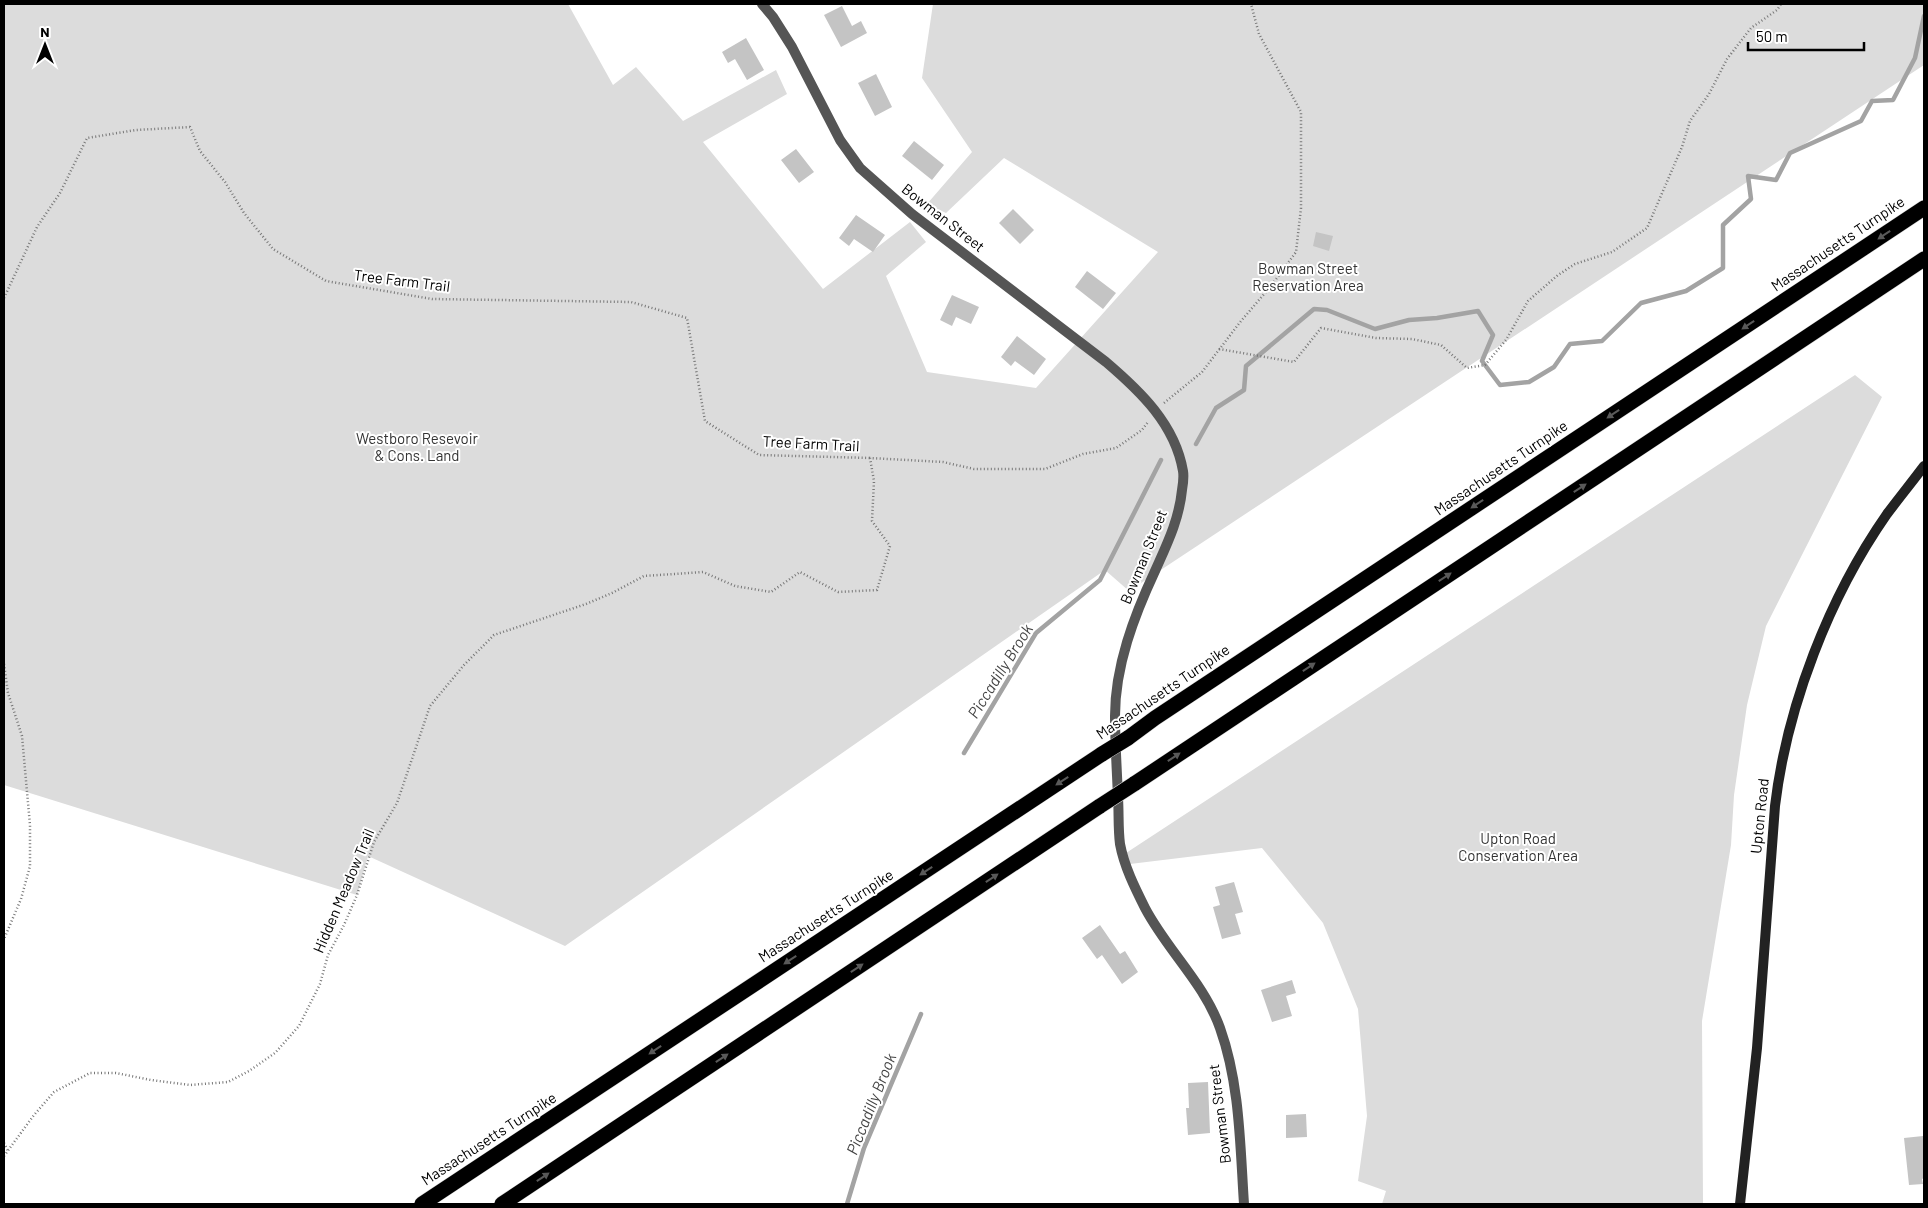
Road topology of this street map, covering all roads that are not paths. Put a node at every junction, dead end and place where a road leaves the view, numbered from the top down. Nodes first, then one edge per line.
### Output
1 (762, 4) edge
2 (1924, 208) edge
3 (1924, 259) edge
4 (1924, 466) edge
5 (422, 1204) edge
6 (502, 1204) edge
7 (1244, 1204) edge
8 (1740, 1204) edge

1 - 7 street, Bowman Street
2 -> 5 highway, Massachusetts Turnpike, bridge
6 -> 3 highway, bridge
4 - 8 main road, Upton Road

